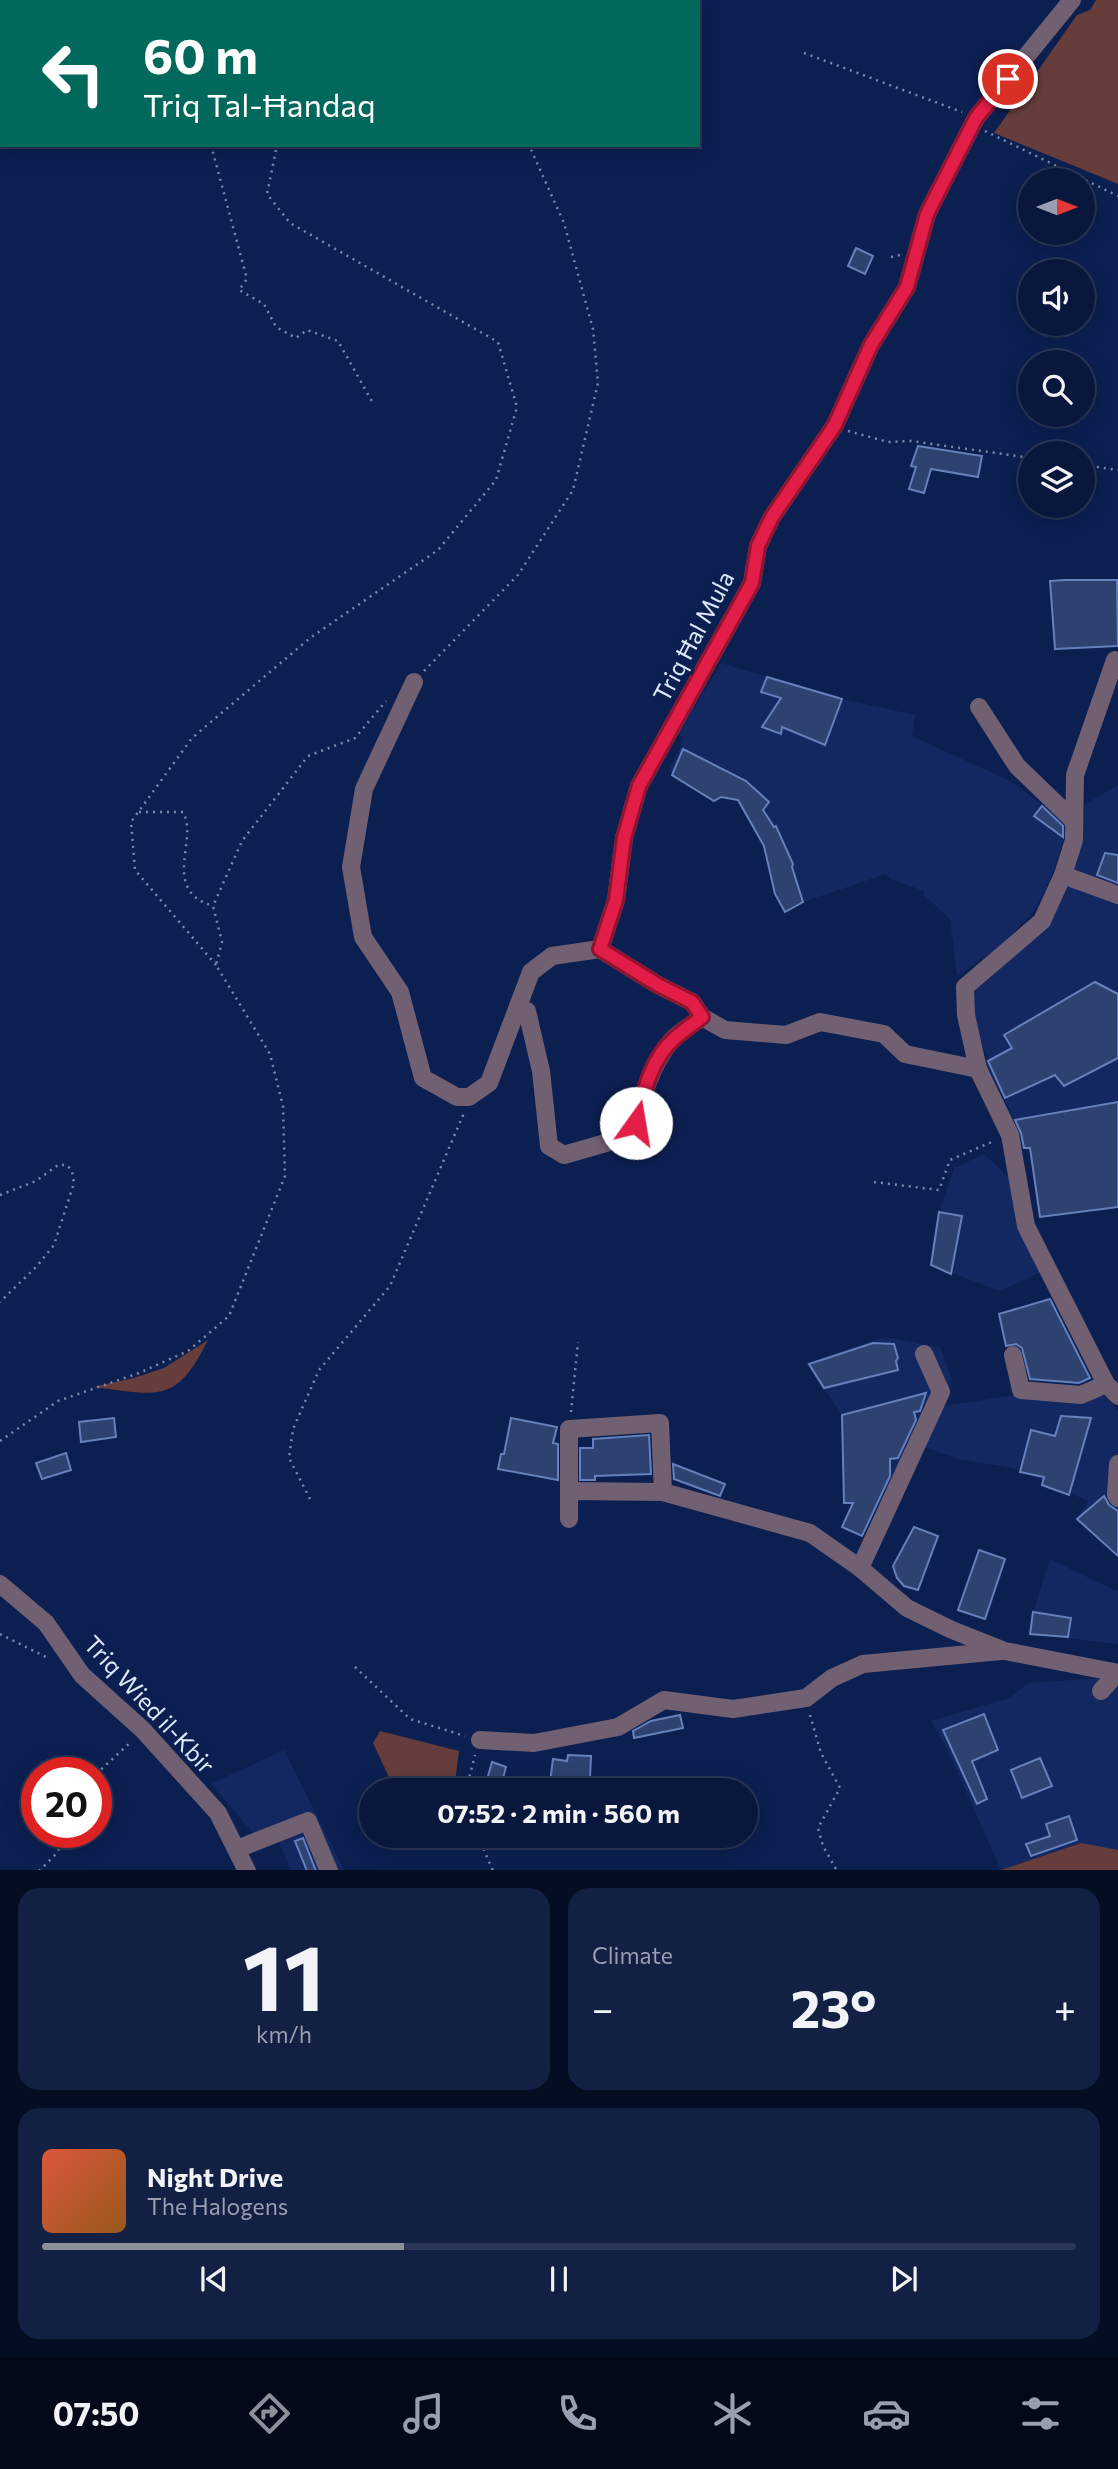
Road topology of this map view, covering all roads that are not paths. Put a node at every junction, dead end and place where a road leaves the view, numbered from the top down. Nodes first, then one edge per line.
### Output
1 (1072, 0) edge
2 (1115, 660) dead end
3 (414, 682) road end
4 (979, 707) dead end
5 (1074, 821) junction
6 (1063, 875) junction
7 (1118, 895) edge
8 (600, 949) junction
9 (527, 1011) dead end
10 (702, 1017) junction
11 (978, 1069) junction
12 (925, 1354) dead end
13 (1013, 1355) dead end
14 (1112, 1390) edge
15 (1118, 1464) edge
16 (570, 1491) junction
17 (663, 1492) junction
18 (1118, 1498) edge
19 (569, 1519) dead end
20 (860, 1568) junction
21 (0, 1584) edge
22 (1005, 1651) junction
23 (1118, 1673) edge
24 (1101, 1691) dead end
25 (480, 1740) road end
26 (237, 1849) junction
27 (247, 1870) edge
28 (329, 1870) edge

1 - 8 street, Triq Ħal Mula
2 - 5 street
3 - 8 street
4 - 5 street
5 - 6 street
6 - 7 street
6 - 11 street
8 - 10 street
9 - 10 street
10 - 11 street
11 - 14 street
12 - 20 street
13 - 14 street
15 - 18 street
16 - 17 street
16 - 17 street
16 - 19 street
17 - 20 street
20 - 22 street
21 - 26 street, Triq Wied il-Kbir
22 - 23 street
22 - 25 street
23 - 24 street
26 - 27 street, Triq Wied il-Kbir
26 - 28 street

